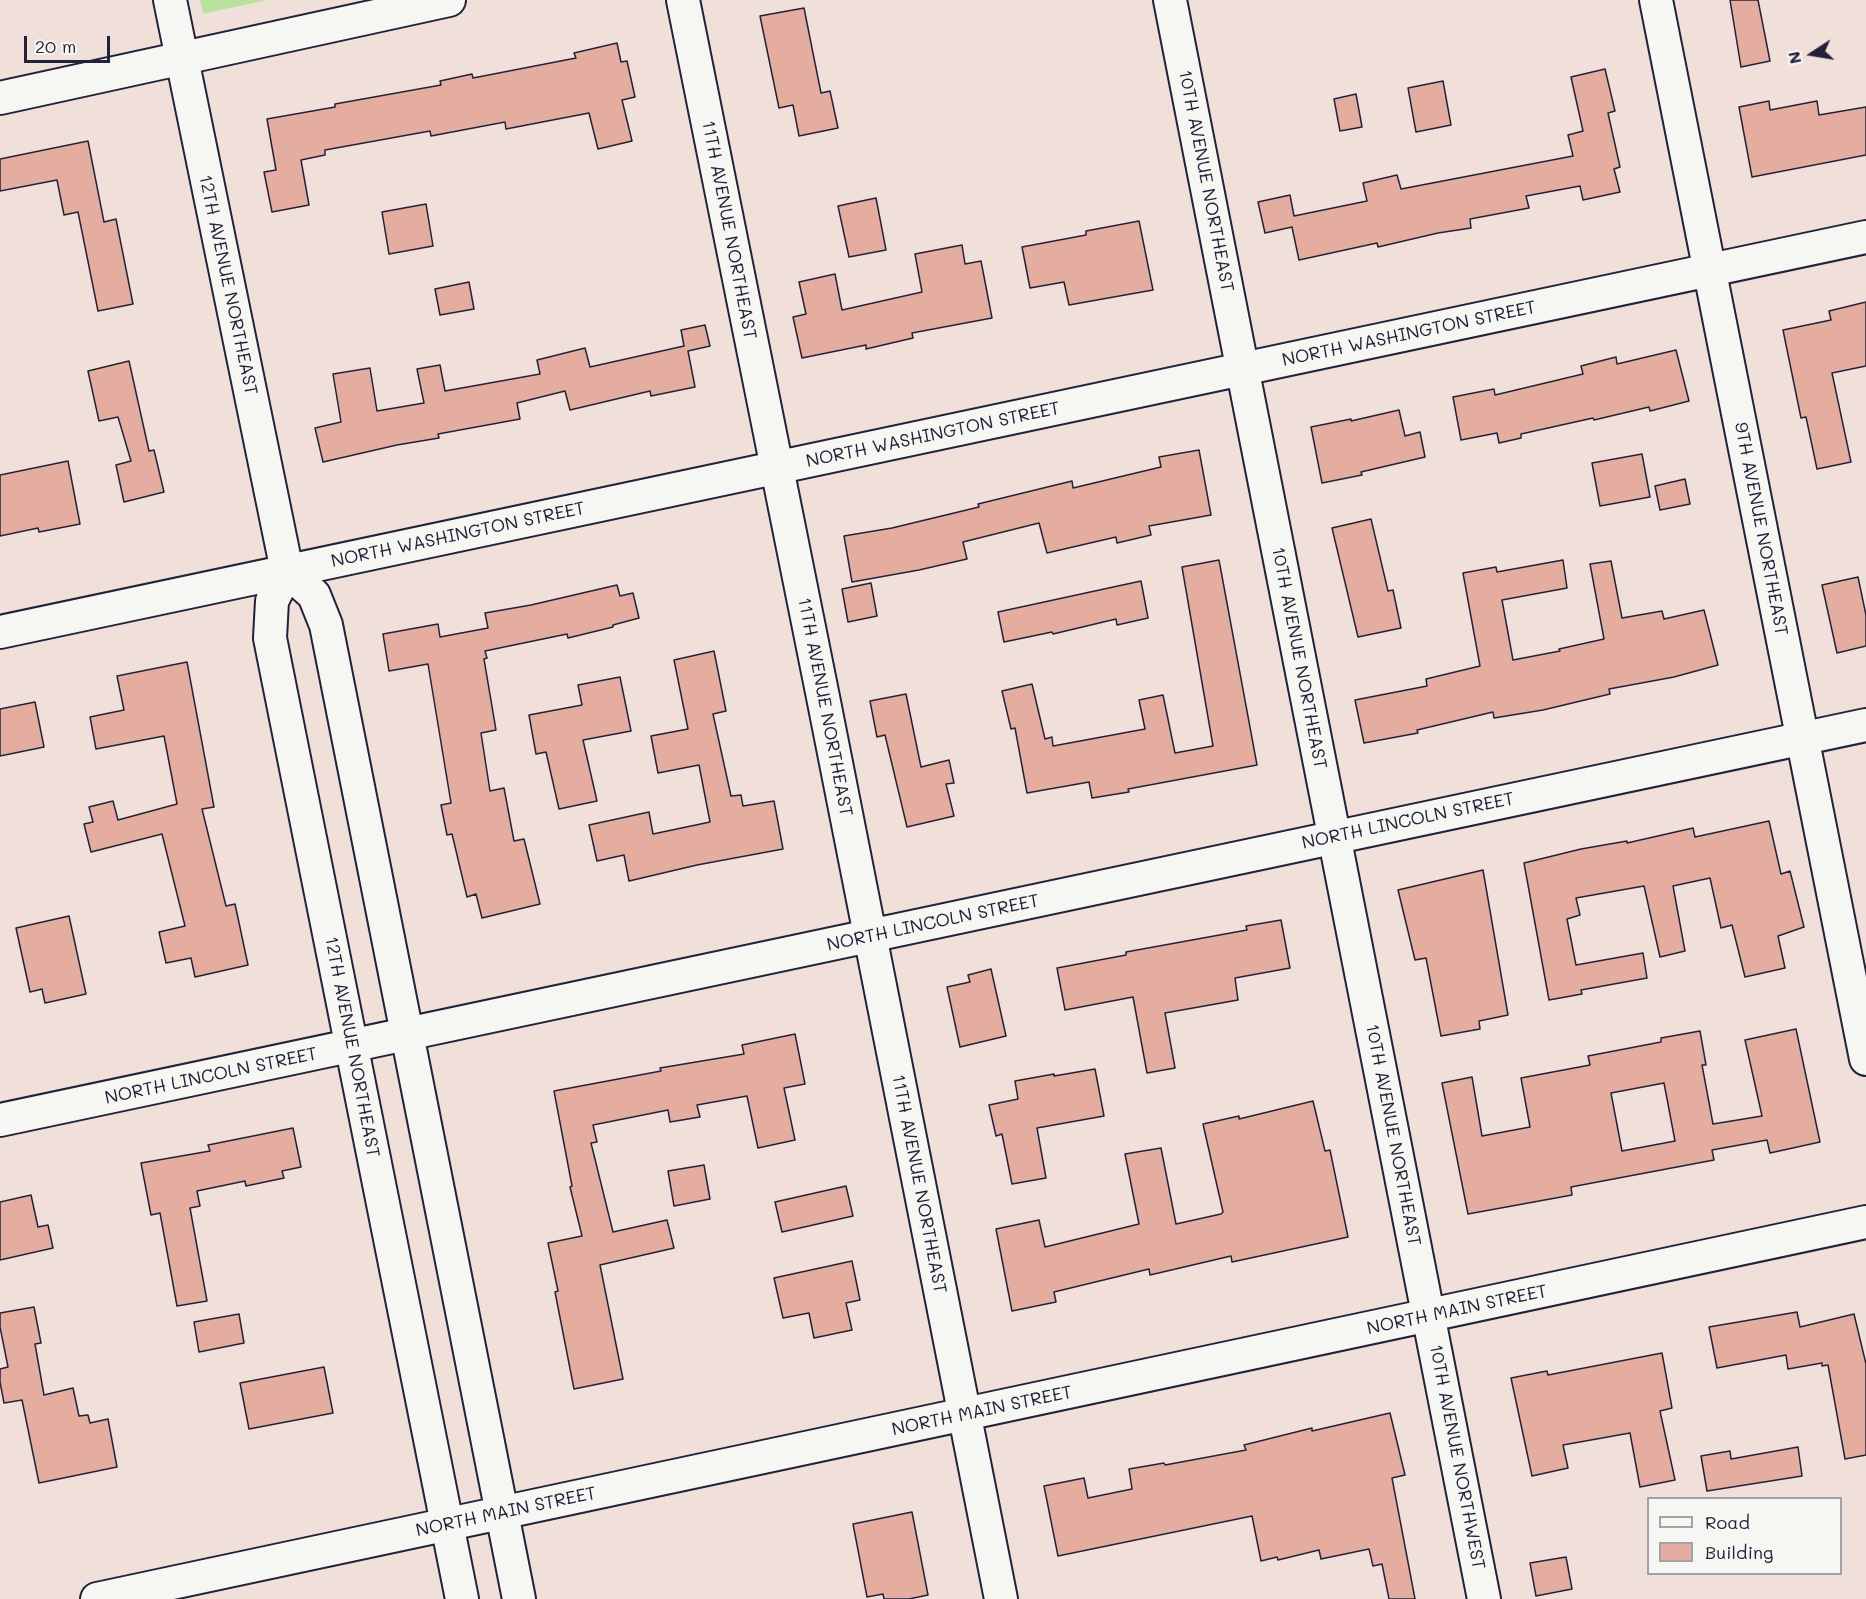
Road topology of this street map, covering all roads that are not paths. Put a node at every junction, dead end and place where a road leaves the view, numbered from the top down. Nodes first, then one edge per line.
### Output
1 (170, 0) edge
2 (448, 0) edge
3 (683, 0) edge
4 (1170, 0) edge
5 (1656, 0) edge
6 (182, 58) junction
7 (0, 98) edge
8 (1866, 237) edge
9 (1710, 270) junction
10 (1243, 369) junction
11 (776, 468) junction
12 (287, 571) junction
13 (0, 632) edge
14 (1866, 725) edge
15 (1801, 738) junction
16 (1333, 837) junction
17 (870, 937) junction
18 (407, 1034) junction
19 (352, 1047) junction
20 (1866, 1059) edge
21 (0, 1120) edge
22 (1866, 1222) edge
23 (1429, 1316) junction
24 (964, 1414) junction
25 (502, 1513) junction
26 (448, 1524) junction
27 (97, 1599) edge
28 (462, 1599) edge
29 (519, 1599) edge
30 (1001, 1599) edge
31 (1484, 1599) edge

1 - 6 street, 12TH AVENUE NORTHEAST
2 - 6 street
3 - 11 street, 11TH AVENUE NORTHEAST
4 - 10 street, 10TH AVENUE NORTHEAST
5 - 9 street, 9TH AVENUE NORTHEAST
6 - 7 street
6 - 12 street, 12TH AVENUE NORTHEAST
8 - 9 street, NORTH WASHINGTON STREET
9 - 10 street, NORTH WASHINGTON STREET
9 - 15 street, 9TH AVENUE NORTHEAST
10 - 11 street, NORTH WASHINGTON STREET
10 - 16 street, 10TH AVENUE NORTHEAST
11 - 12 street, NORTH WASHINGTON STREET
11 - 17 street, 11TH AVENUE NORTHEAST
12 - 13 street, NORTH WASHINGTON STREET
12 - 18 street
12 - 19 street, 12TH AVENUE NORTHEAST
14 - 15 street, NORTH LINCOLN STREET
15 - 16 street, NORTH LINCOLN STREET
15 - 20 street, 9TH AVENUE NORTHEAST
16 - 17 street, NORTH LINCOLN STREET
16 - 23 street, 10TH AVENUE NORTHEAST
17 - 18 street, NORTH LINCOLN STREET
17 - 24 street, 11TH AVENUE NORTHEAST
18 - 19 street, NORTH LINCOLN STREET
18 - 25 street
19 - 21 street, NORTH LINCOLN STREET
19 - 26 street, 12TH AVENUE NORTHEAST
22 - 23 street, NORTH MAIN STREET
23 - 24 street, NORTH MAIN STREET
23 - 31 street, 10TH AVENUE NORTHWEST
24 - 25 street, NORTH MAIN STREET
24 - 30 street, 11TH AVENUE NORTHEAST
25 - 26 street, NORTH MAIN STREET
25 - 29 street
26 - 27 street, NORTH MAIN STREET
26 - 28 street, 12TH AVENUE NORTHEAST

